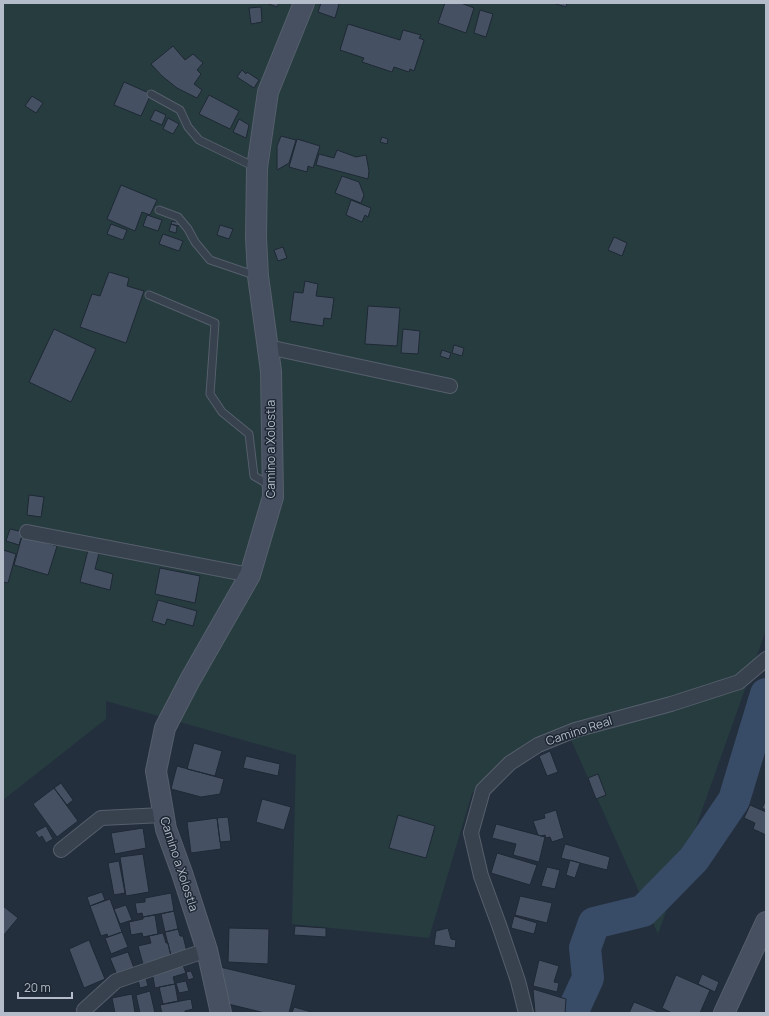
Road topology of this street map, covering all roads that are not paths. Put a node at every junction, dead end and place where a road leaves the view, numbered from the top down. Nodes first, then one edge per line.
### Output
1 (304, 3) edge
2 (151, 94) dead end
3 (257, 168) junction
4 (159, 210) dead end
5 (258, 276) junction
6 (149, 295) dead end
7 (268, 347) junction
8 (450, 386) dead end
9 (273, 487) junction
10 (27, 532) dead end
11 (250, 575) junction
12 (766, 659) edge
13 (163, 815) junction
14 (61, 850) dead end
15 (766, 922) edge
16 (207, 950) junction
17 (766, 951) edge
18 (84, 1010) dead end
19 (221, 1013) edge
20 (526, 1013) edge
21 (724, 1013) edge
22 (739, 1013) edge

1 - 3 street, Camino a Xolostla
2 - 3 lane
3 - 5 street, Camino a Xolostla
4 - 5 lane
5 - 7 street, Camino a Xolostla
6 - 9 lane
7 - 8 street
7 - 9 street, Camino a Xolostla
9 - 11 street, Camino a Xolostla
10 - 11 street
11 - 13 street, Camino a Xolostla
12 - 20 street, Camino Real
13 - 14 street
13 - 16 street, Camino a Xolostla
15 - 21 street
16 - 18 street
16 - 19 street, Camino a Xolostla
17 - 22 street

